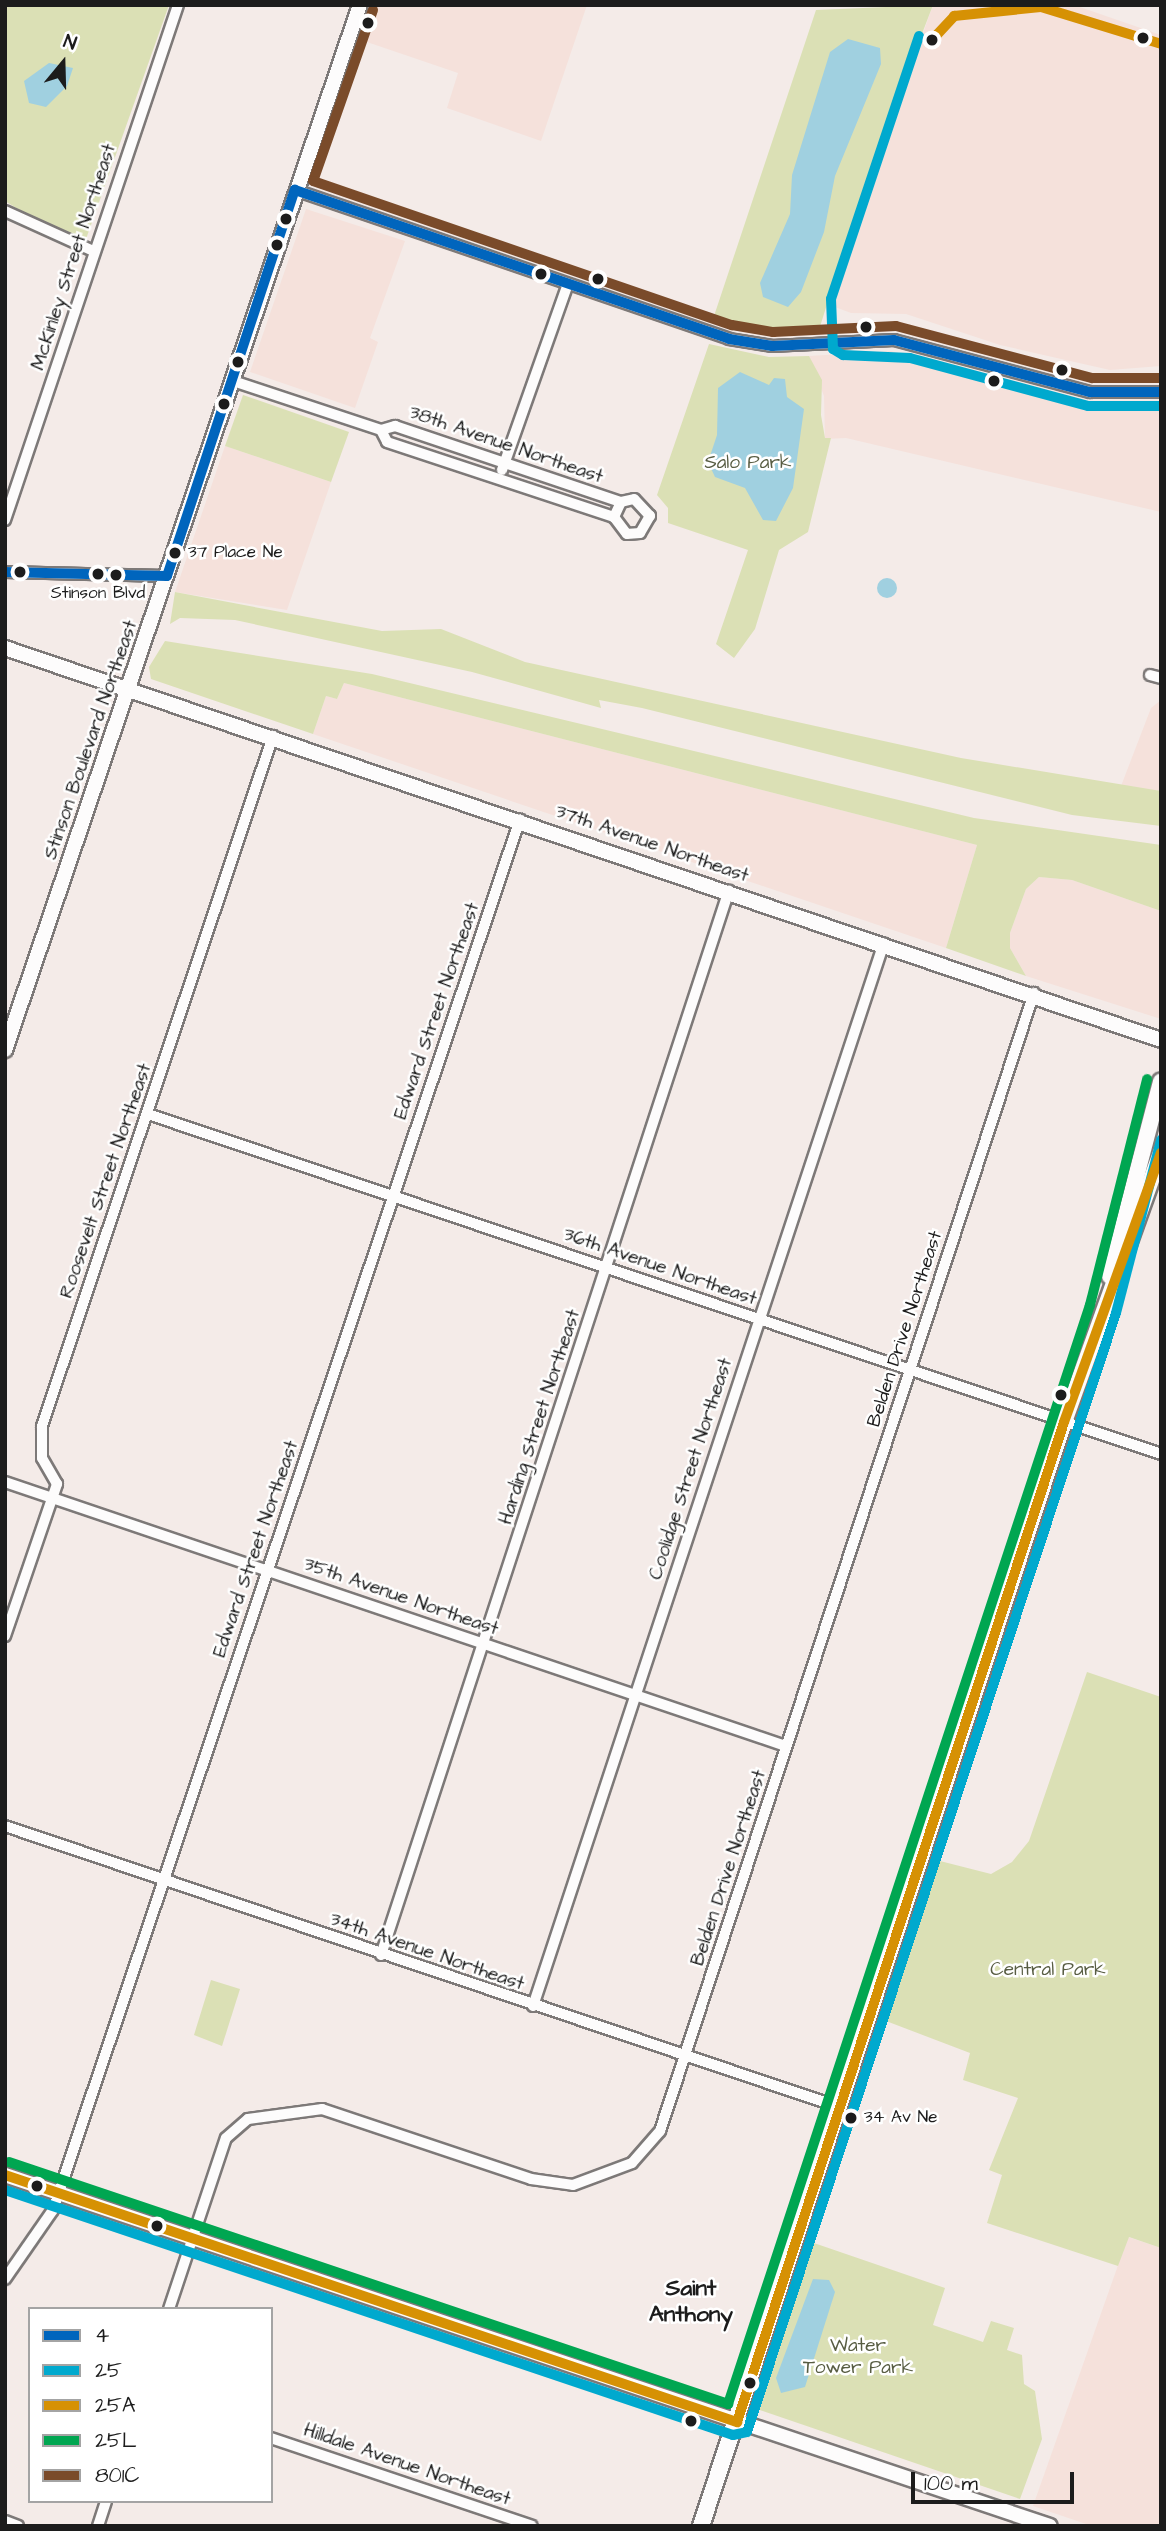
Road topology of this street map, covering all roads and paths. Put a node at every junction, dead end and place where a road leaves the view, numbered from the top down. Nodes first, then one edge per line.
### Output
1 (178, 5) edge
2 (360, 5) edge
3 (295, 190) junction
4 (5, 211) edge
5 (93, 251) junction
6 (568, 284) junction
7 (233, 381) junction
8 (1161, 392) edge
9 (381, 430) junction
10 (504, 464) junction
11 (498, 480) junction
12 (621, 502) junction
13 (614, 517) junction
14 (5, 520) edge
15 (5, 572) edge
16 (167, 576) junction
17 (5, 648) edge
18 (128, 689) junction
19 (273, 736) junction
20 (520, 819) junction
21 (729, 890) junction
22 (884, 943) junction
23 (1034, 993) junction
24 (1161, 1040) edge
25 (5, 1050) edge
26 (1161, 1082) edge
27 (148, 1114) junction
28 (1161, 1153) edge
29 (393, 1196) junction
30 (608, 1268) junction
31 (1103, 1309) junction
32 (759, 1319) junction
33 (910, 1369) junction
34 (1064, 1422) junction
35 (1161, 1454) edge
36 (5, 1482) edge
37 (52, 1498) junction
38 (267, 1570) junction
39 (5, 1636) edge
40 (483, 1643) junction
41 (635, 1695) junction
42 (786, 1745) junction
43 (5, 1826) edge
44 (163, 1881) junction
45 (381, 1955) junction
46 (533, 2006) junction
47 (687, 2057) junction
48 (839, 2107) junction
49 (5, 2175) edge
50 (59, 2193) junction
51 (192, 2239) junction
52 (5, 2278) edge
53 (170, 2307) edge
54 (737, 2422) junction
55 (273, 2439) edge
56 (105, 2503) edge
57 (98, 2526) edge
58 (532, 2526) edge
59 (701, 2526) edge
60 (1050, 2526) edge

1 - 5 street, McKinley Street Northeast
2 - 3 street, Stinson Boulevard Northeast
3 - 6 street
3 - 7 street, Stinson Boulevard Northeast
4 - 5 street
5 - 14 street, McKinley Street Northeast
6 - 8 street
6 - 10 street
7 - 9 street, 38th Avenue Northeast
7 - 16 street, Stinson Boulevard Northeast
9 - 10 street, 38th Avenue Northeast
9 - 11 street, 38th Avenue Northeast
10 - 11 street
10 - 12 street, 38th Avenue Northeast
11 - 13 street, 38th Avenue Northeast
12 - 13 street, 38th Avenue Northeast
12 - 13 street, 38th Avenue Northeast
15 - 16 street
16 - 18 street, Stinson Boulevard Northeast
17 - 18 street, 37th Avenue Northeast
18 - 19 street, 37th Avenue Northeast
18 - 25 street, Stinson Boulevard Northeast
19 - 20 street, 37th Avenue Northeast
19 - 27 street, Roosevelt Street Northeast
20 - 21 street, 37th Avenue Northeast
20 - 29 street, Edward Street Northeast
21 - 22 street, 37th Avenue Northeast
21 - 30 street, Harding Street Northeast
22 - 23 street, 37th Avenue Northeast
22 - 32 street, Coolidge Street Northeast
23 - 24 street, 37th Avenue Northeast
23 - 33 street, Belden Drive Northeast
26 - 31 main road
27 - 29 street, 36th Avenue Northeast
27 - 37 street, Roosevelt Street Northeast
28 - 31 main road
29 - 30 street, 36th Avenue Northeast
29 - 38 street, Edward Street Northeast
30 - 32 street, 36th Avenue Northeast
30 - 40 street, Harding Street Northeast
31 - 34 main road
32 - 33 street, 36th Avenue Northeast
32 - 41 street, Coolidge Street Northeast
33 - 34 street, 36th Avenue Northeast
33 - 42 street, Belden Drive Northeast
34 - 35 street, 36th Avenue Northeast
34 - 48 main road
36 - 37 street, 35th Avenue Northeast
37 - 38 street, 35th Avenue Northeast
37 - 39 street, Roosevelt Street Northeast
38 - 40 street, 35th Avenue Northeast
38 - 44 street, Edward Street Northeast
40 - 41 street, 35th Avenue Northeast
40 - 45 street, Harding Street Northeast
41 - 42 street, 35th Avenue Northeast
41 - 46 street, Coolidge Street Northeast
42 - 47 street, Belden Drive Northeast
43 - 44 street, 34th Avenue Northeast
44 - 45 street, 34th Avenue Northeast
44 - 50 street, Edward Street Northeast
45 - 46 street, 34th Avenue Northeast
46 - 47 street, 34th Avenue Northeast
47 - 48 street, 34th Avenue Northeast
47 - 51 street, Belden Drive Northeast
48 - 54 main road
49 - 50 street
50 - 51 street
50 - 52 street, Edward Street Northeast
51 - 53 street, Belden Drive Northeast
51 - 54 street
54 - 59 main road
54 - 60 street
55 - 58 street, Hilldale Avenue Northeast
56 - 57 street

